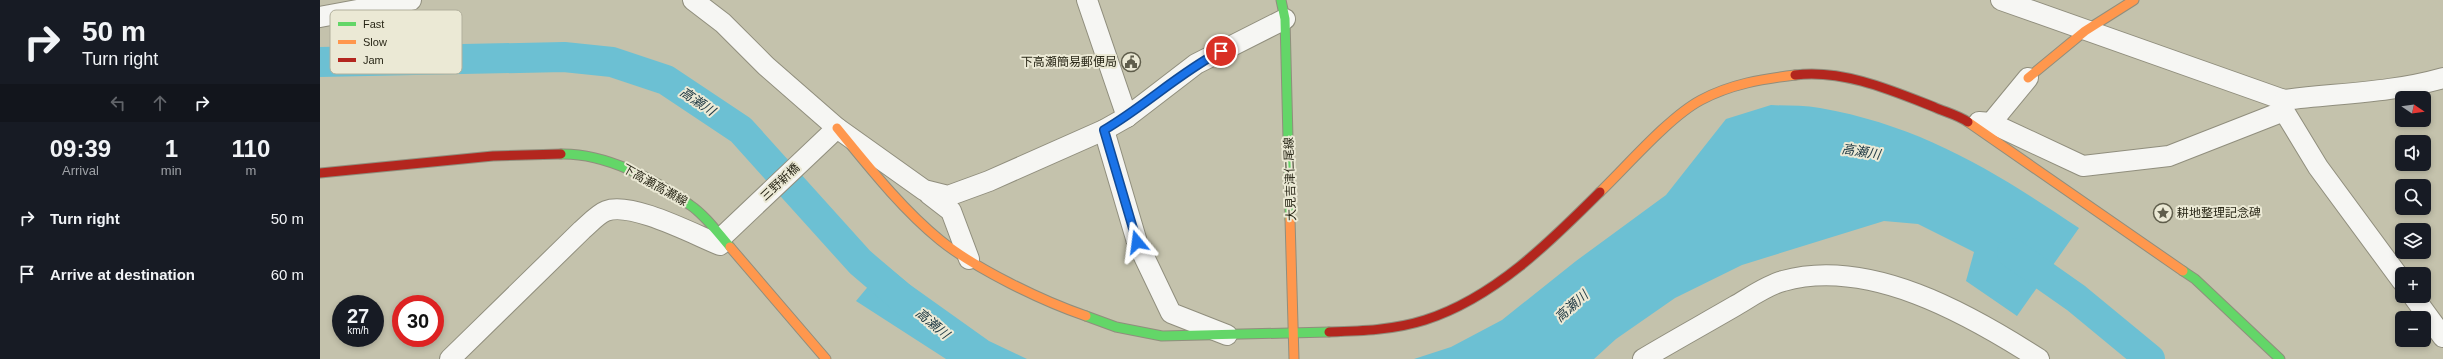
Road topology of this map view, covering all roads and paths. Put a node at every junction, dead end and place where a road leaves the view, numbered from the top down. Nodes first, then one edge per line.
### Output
1 (411, 0) edge
2 (693, 0) edge
3 (1087, 0) edge
4 (2001, 0) edge
5 (2134, 0) edge
6 (1285, 5) edge
7 (357, 10) edge
8 (330, 15) edge
9 (320, 17) edge
10 (2085, 31) junction
11 (2028, 78) joint
12 (2443, 78) edge
13 (2284, 106) junction
14 (1127, 117) junction
15 (1965, 120) junction
16 (1991, 123) junction
17 (837, 128) junction
18 (1104, 130) junction
19 (320, 173) edge
20 (924, 190) junction
21 (722, 237) junction
22 (969, 259) junction
23 (2395, 272) edge
24 (2418, 303) edge
25 (1294, 333) junction
26 (1229, 336) junction
27 (2443, 337) edge
28 (450, 359) edge
29 (826, 359) edge
30 (1294, 359) edge
31 (1643, 359) edge
32 (2039, 359) edge
33 (2280, 359) edge

1 - 7 street
2 - 17 street
3 - 14 street
4 - 10 street
5 - 10 street
6 - 14 street
6 - 25 street, 大見吉津仁尾線
8 - 9 street
10 - 11 street
10 - 13 street
11 - 16 street
12 - 13 street
13 - 16 street
13 - 23 street
14 - 18 street
15 - 16 street
15 - 25 street
15 - 33 street
17 - 20 street
17 - 21 street, 三野新橋
17 - 22 street
18 - 20 street
18 - 26 street
19 - 21 street, 下高瀬高瀬線
20 - 22 street
21 - 28 street
21 - 29 street, 下高瀬高瀬線
22 - 26 street
24 - 27 street
25 - 26 street
25 - 30 street, 大見吉津仁尾線
31 - 32 street

